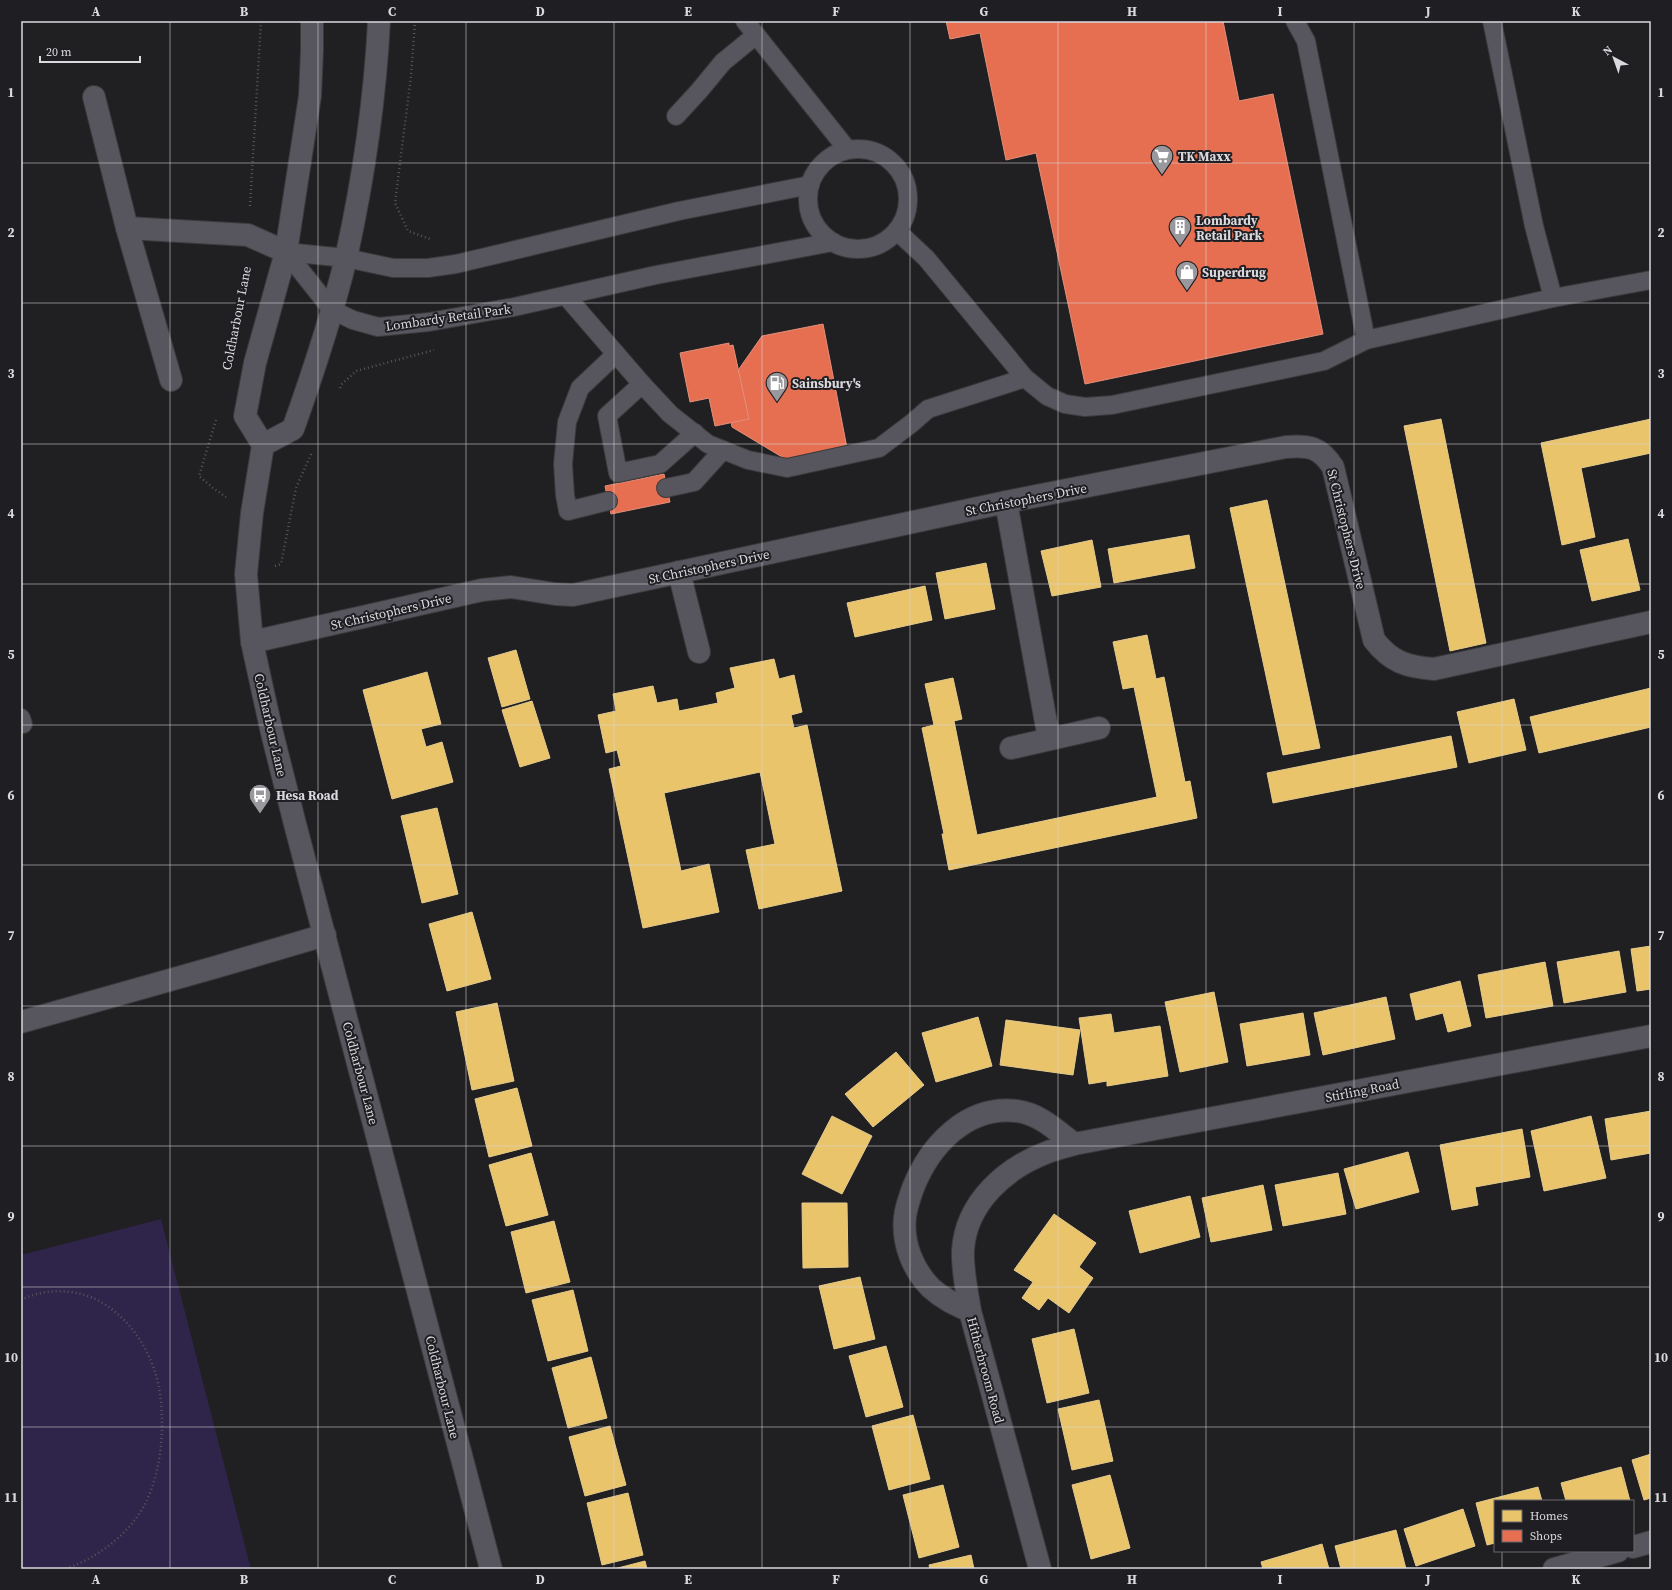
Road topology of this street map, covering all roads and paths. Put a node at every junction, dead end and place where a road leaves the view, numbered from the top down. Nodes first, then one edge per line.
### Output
1 (261, 21) edge
2 (312, 21) edge
3 (379, 21) edge
4 (415, 21) edge
5 (1296, 21) edge
6 (1492, 21) edge
7 (751, 28) edge
8 (94, 97) dead end
9 (676, 116) dead end
10 (847, 149) junction
11 (810, 185) junction
12 (127, 228) junction
13 (897, 231) junction
14 (248, 235) junction
15 (432, 239) dead end
16 (834, 242) junction
17 (286, 252) junction
18 (346, 258) junction
19 (1651, 280) edge
20 (566, 296) junction
21 (1553, 298) junction
22 (238, 309) dead end
23 (332, 310) junction
24 (1366, 340) junction
25 (434, 350) dead end
26 (616, 354) junction
27 (1025, 378) junction
28 (171, 380) dead end
29 (642, 384) junction
30 (338, 392) dead end
31 (216, 419) dead end
32 (695, 433) junction
33 (263, 445) junction
34 (314, 447) dead end
35 (723, 450) junction
36 (666, 488) dead end
37 (608, 501) dead end
38 (1006, 502) junction
39 (252, 513) junction
40 (679, 572) junction
41 (246, 574) junction
42 (1651, 622) edge
43 (252, 642) junction
44 (699, 652) dead end
45 (1099, 728) dead end
46 (1049, 739) junction
47 (1011, 748) dead end
48 (325, 935) junction
49 (21, 1022) edge
50 (1651, 1036) edge
51 (1074, 1144) junction
52 (21, 1300) edge
53 (970, 1311) junction
54 (1651, 1542) edge
55 (1634, 1547) edge
56 (1614, 1552) edge
57 (21, 1568) edge
58 (25, 1569) edge
59 (65, 1569) edge
60 (491, 1569) edge
61 (1040, 1569) edge
62 (1554, 1569) edge

1 - 14 path, Coldharbour Lane
2 - 17 street
3 - 18 street
4 - 15 path
5 - 24 lane
6 - 21 lane
7 - 9 lane
7 - 10 lane
8 - 12 street
10 - 11 lane
10 - 13 lane
11 - 16 lane
11 - 18 lane
12 - 14 street
12 - 28 street
13 - 16 lane
13 - 27 lane
14 - 17 street
14 - 22 path, Coldharbour Lane
16 - 20 lane, Lombardy Retail Park
17 - 18 lane
17 - 23 lane, Lombardy Retail Park
17 - 33 street
18 - 23 street
19 - 21 lane
20 - 23 lane, Lombardy Retail Park
20 - 26 lane
21 - 24 lane
23 - 33 street
24 - 27 lane
25 - 30 path
26 - 29 lane
26 - 37 lane
27 - 35 lane
29 - 32 lane
29 - 32 lane
31 - 39 path
32 - 35 lane
33 - 39 street, Coldharbour Lane
34 - 41 path
35 - 36 lane
38 - 40 street, St Christophers Drive
38 - 42 street, St Christophers Drive
38 - 46 street
39 - 41 street, Coldharbour Lane
40 - 43 street, St Christophers Drive
40 - 44 street
41 - 43 street, Coldharbour Lane
43 - 48 street, Coldharbour Lane
45 - 46 street
46 - 47 street
48 - 49 street
48 - 60 street, Coldharbour Lane
50 - 51 street, Stirling Road
51 - 53 street, Stirling Road
51 - 53 street, Hitherbroom Road
52 - 59 path
53 - 61 street, Hitherbroom Road
54 - 55 street
56 - 62 street
57 - 58 path

